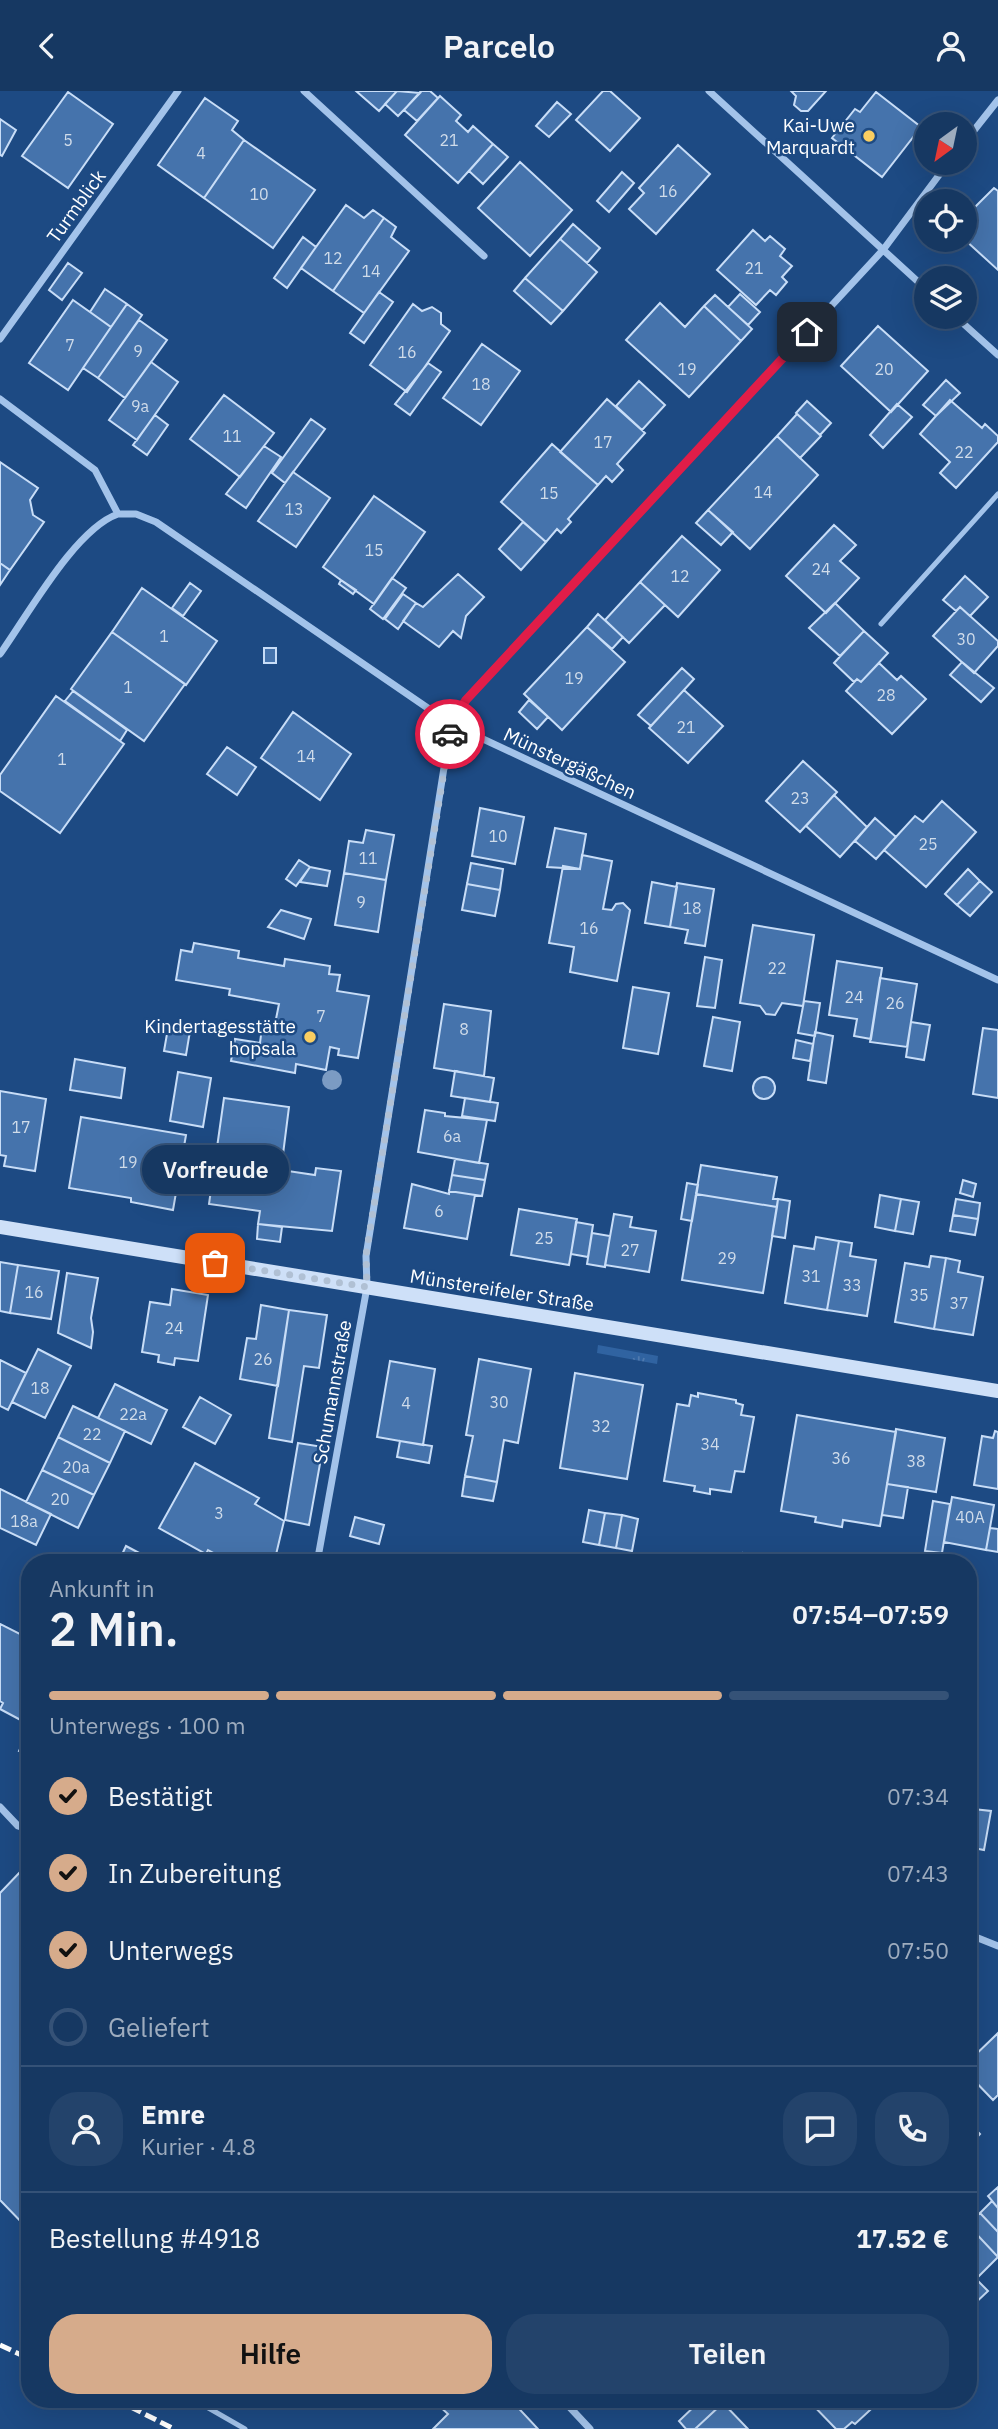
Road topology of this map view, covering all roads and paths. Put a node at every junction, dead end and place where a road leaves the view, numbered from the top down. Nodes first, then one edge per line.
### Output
1 (178, 91) edge
2 (304, 91) edge
3 (709, 91) edge
4 (998, 100) edge
5 (977, 127) edge
6 (939, 175) edge
7 (883, 250) junction
8 (484, 256) dead end
9 (914, 278) edge
10 (969, 329) edge
11 (0, 339) edge
12 (998, 355) edge
13 (0, 400) edge
14 (998, 494) edge
15 (118, 513) junction
16 (881, 624) dead end
17 (0, 653) edge
18 (451, 724) junction
19 (998, 980) edge
20 (0, 1227) edge
21 (367, 1287) junction
22 (998, 1391) edge
23 (319, 1554) edge
24 (0, 1807) edge
25 (21, 1827) edge
26 (977, 1938) edge
27 (998, 1946) edge
28 (208, 2408) edge
29 (570, 2408) edge
30 (245, 2429) edge
31 (590, 2429) edge

1 - 11 street, Turmblick
2 - 8 street
3 - 7 street
4 - 5 street
6 - 7 street, Schumannstraße
7 - 9 street
7 - 18 street, Schumannstraße
10 - 12 street
13 - 15 street
14 - 16 lane
15 - 17 street
15 - 18 street, Münstergäßchen
18 - 19 street, Münstergäßchen
18 - 21 street, Schumannstraße
20 - 21 main road, Münstereifeler Straße
21 - 22 main road, Münstereifeler Straße
21 - 23 street, Schumannstraße
24 - 25 street
26 - 27 street
28 - 30 lane
29 - 31 street

